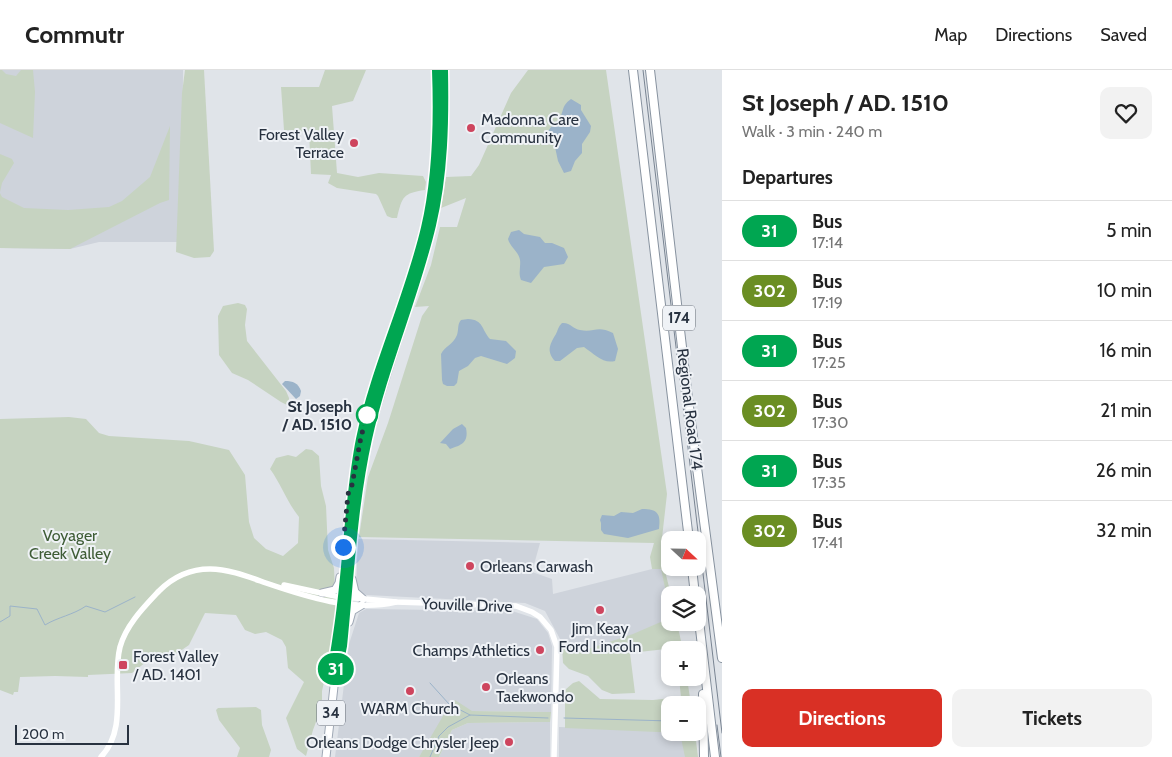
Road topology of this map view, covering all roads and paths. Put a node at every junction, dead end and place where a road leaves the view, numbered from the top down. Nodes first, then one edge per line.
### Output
1 (436, 70) edge
2 (444, 70) edge
3 (633, 70) edge
4 (650, 70) edge
5 (441, 97) junction
6 (352, 485) junction
7 (688, 531) edge
8 (350, 572) junction
9 (712, 580) junction
10 (259, 581) junction
11 (322, 593) junction
12 (345, 601) junction
13 (363, 602) junction
14 (700, 631) edge
15 (700, 634) junction
16 (343, 646) junction
17 (722, 649) edge
18 (722, 658) edge
19 (336, 670) junction
20 (101, 757) edge
21 (326, 757) edge
22 (554, 757) edge
23 (704, 757) edge
24 (715, 757) edge

1 - 5 main road, 34
2 - 5 main road, 34
3 - 7 highway, Regional Road 174 / 174
4 - 9 highway, Regional Road 174 / 174
5 - 6 main road, 34
5 - 8 main road, 34
6 - 11 main road
6 - 12 main road, 34
8 - 12 main road, 34
8 - 13 main road
9 - 17 highway
9 - 18 highway, Regional Road 174 / 174
10 - 11 street
10 - 12 street
10 - 20 street
11 - 12 street
12 - 13 street, Youville Drive
12 - 16 main road, 34
12 - 19 main road, 34
13 - 16 main road
13 - 22 street, Youville Drive
14 - 15 highway
15 - 23 highway
15 - 24 highway
16 - 19 main road, 34
19 - 21 main road, 34

